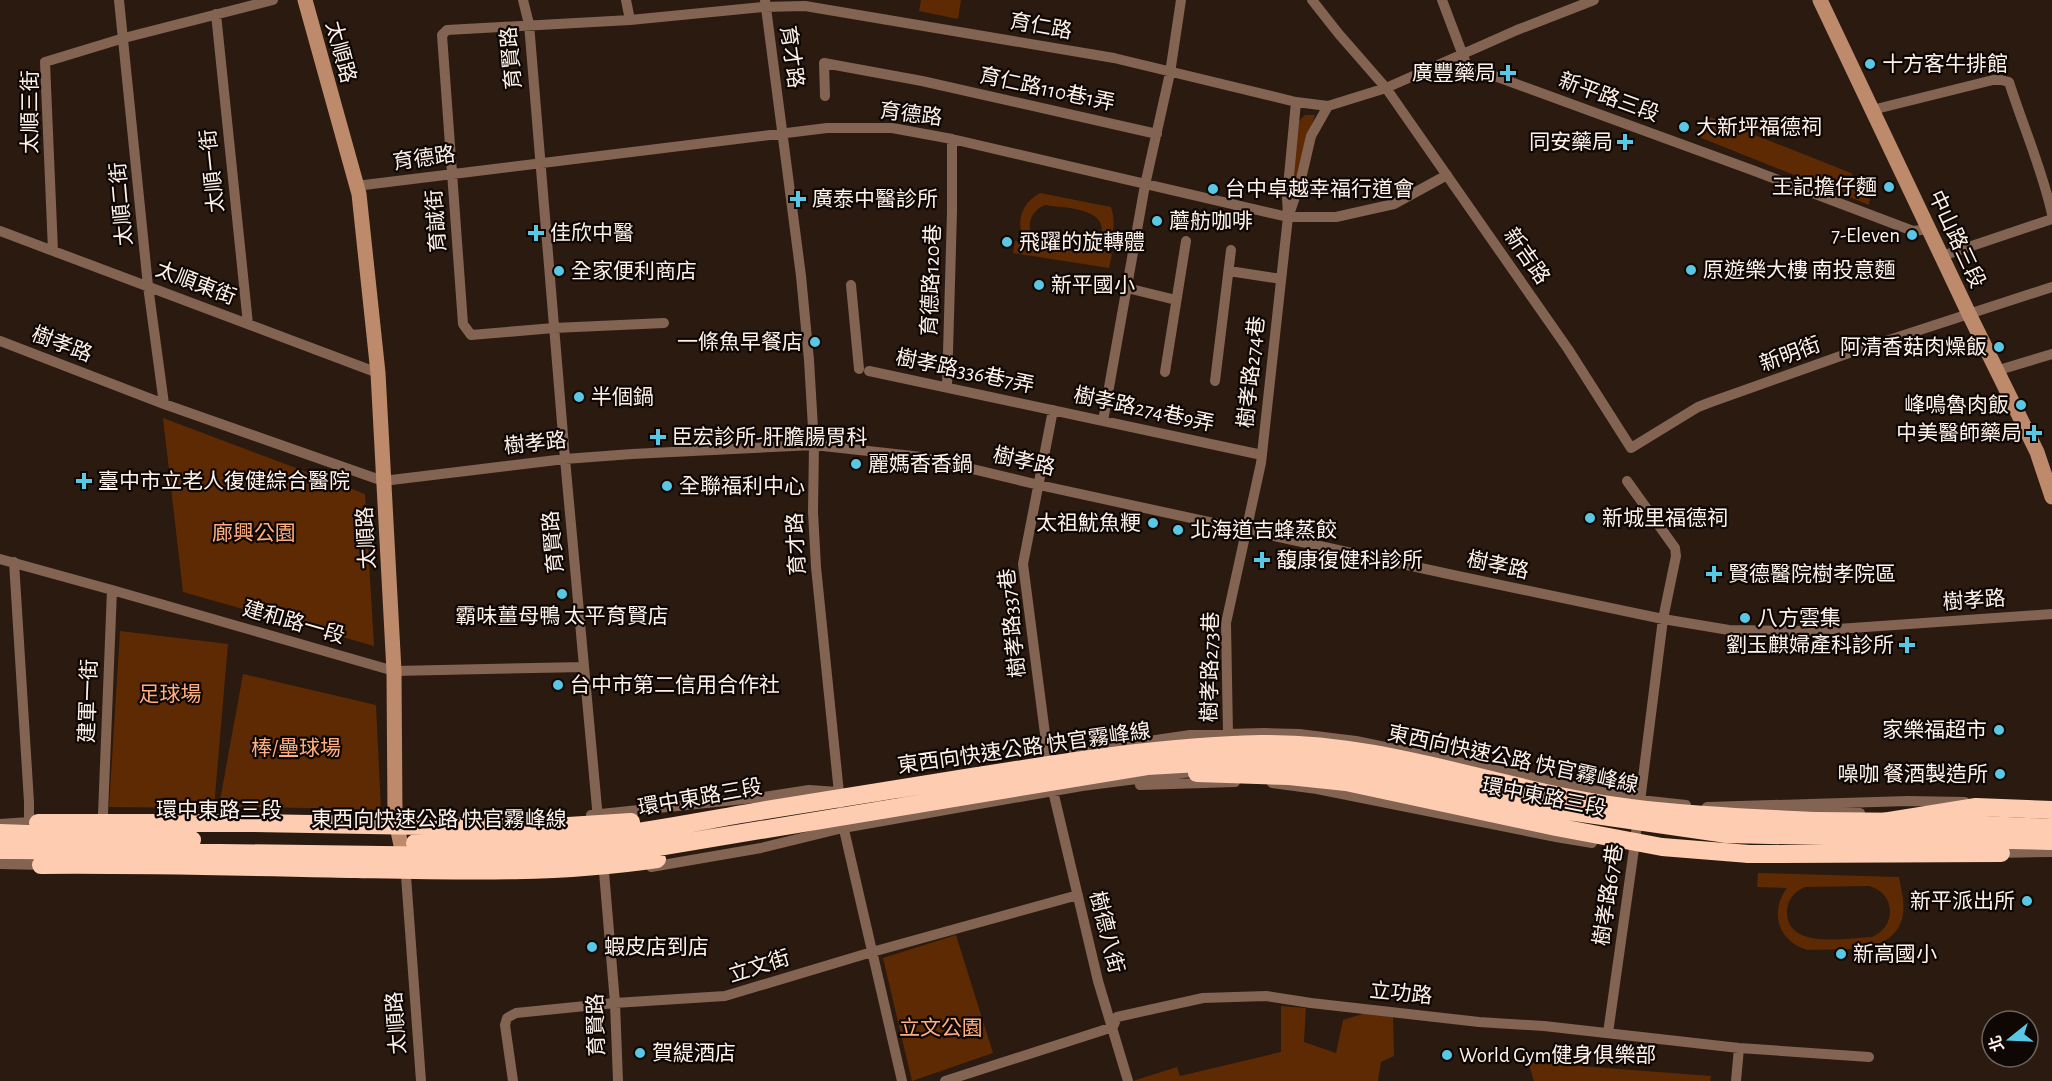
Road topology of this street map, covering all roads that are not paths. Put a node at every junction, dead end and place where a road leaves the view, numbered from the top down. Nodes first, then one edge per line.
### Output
1 (119, 0) edge
2 (273, 0) edge
3 (305, 0) edge
4 (523, 0) edge
5 (626, 0) edge
6 (1181, 0) edge
7 (1312, 0) edge
8 (1442, 0) edge
9 (1594, 0) edge
10 (1820, 0) edge
11 (765, 4) edge
12 (216, 14) junction
13 (630, 20) junction
14 (529, 24) junction
15 (124, 38) junction
16 (1463, 54) junction
17 (1170, 73) junction
18 (1386, 88) junction
19 (825, 96) dead end
20 (1296, 102) junction
21 (1328, 106) junction
22 (1872, 110) junction
23 (783, 134) junction
24 (1157, 134) junction
25 (952, 139) junction
26 (540, 162) junction
27 (452, 174) junction
28 (1447, 176) junction
29 (1145, 185) junction
30 (357, 186) junction
31 (1288, 217) junction
32 (2052, 217) edge
33 (1929, 229) junction
34 (0, 231) edge
35 (1186, 241) dead end
36 (1231, 250) dead end
37 (53, 251) junction
38 (1942, 256) junction
39 (1229, 271) junction
40 (1281, 279) junction
41 (148, 285) junction
42 (851, 285) dead end
43 (2052, 287) edge
44 (1127, 288) junction
45 (1176, 300) junction
46 (1969, 314) junction
47 (664, 323) dead end
48 (248, 324) junction
49 (554, 328) junction
50 (0, 341) edge
51 (2052, 354) edge
52 (1998, 370) junction
53 (1164, 372) dead end
54 (378, 373) junction
55 (1215, 381) dead end
56 (947, 387) junction
57 (164, 404) junction
58 (1053, 410) junction
59 (1103, 421) junction
60 (814, 445) junction
61 (1631, 448) joint
62 (1262, 455) junction
63 (565, 459) junction
64 (384, 481) junction
65 (1627, 481) dead end
66 (1039, 485) junction
67 (2052, 497) edge
68 (1247, 530) junction
69 (0, 559) edge
70 (14, 562) junction
71 (112, 590) junction
72 (2052, 614) edge
73 (1664, 620) junction
74 (584, 667) junction
75 (394, 671) junction
76 (1228, 734) junction
77 (1048, 757) junction
78 (1148, 766) junction
79 (1082, 786) junction
80 (1053, 791) junction
81 (838, 792) junction
82 (1640, 800) junction
83 (1707, 807) junction
84 (2052, 808) edge
85 (753, 813) junction
86 (103, 814) junction
87 (597, 814) junction
88 (395, 817) junction
89 (1883, 822) junction
90 (2052, 822) edge
91 (28, 823) junction
92 (0, 824) edge
93 (843, 828) junction
94 (2052, 828) edge
95 (755, 832) junction
96 (0, 833) edge
97 (399, 833) junction
98 (600, 833) junction
99 (1636, 834) junction
100 (2052, 842) edge
101 (0, 849) edge
102 (1634, 849) junction
103 (2052, 852) edge
104 (2001, 853) junction
105 (603, 860) junction
106 (0, 864) edge
107 (36, 865) junction
108 (406, 871) junction
109 (604, 872) junction
110 (1078, 895) junction
111 (872, 952) junction
112 (615, 1003) junction
113 (1113, 1028) junction
114 (1608, 1033) junction
115 (1739, 1047) junction
116 (1869, 1057) dead end
117 (421, 1081) edge
118 (513, 1081) edge
119 (618, 1081) edge
120 (902, 1081) edge
121 (945, 1081) edge
122 (1128, 1081) edge
123 (1736, 1081) edge

1 - 15 street, 太順二街
2 - 12 street, 太順三街
3 - 30 street, 太順路
4 - 14 street, 育賢路
5 - 13 street
6 - 17 street
7 - 18 street
8 - 16 street
9 - 16 street
10 - 22 street, 中山路三段
11 - 13 street, 育仁路
11 - 17 street, 育仁路
11 - 23 street, 育才路
12 - 15 street, 太順三街
12 - 48 street, 太順一街
13 - 14 street, 育仁路
14 - 26 street, 育賢路
14 - 27 street, 育誠街
15 - 37 street, 太順三街
15 - 41 street, 太順二街
16 - 18 street
16 - 33 street, 新平路三段
17 - 20 street, 育仁路
17 - 24 street
18 - 21 street
18 - 28 street, 新吉路
19 - 24 street, 育仁路110巷1弄
20 - 21 street, 育仁路
20 - 31 street
21 - 31 street
22 - 32 street
22 - 33 street, 中山路三段
23 - 25 street, 育德路
23 - 26 street, 育德路
23 - 60 street, 育才路
24 - 29 street
25 - 29 street, 育德路
25 - 56 street, 育德路120巷
26 - 27 street, 育德路
26 - 49 street, 育賢路
27 - 30 street, 育德路
27 - 49 street, 育誠街
28 - 31 street, 育德路
28 - 61 street, 新吉路
29 - 31 street, 育德路
29 - 44 street
30 - 54 street, 太順路
31 - 40 street, 樹孝路274巷
32 - 38 street
33 - 38 street, 中山路三段
34 - 37 street, 太順東街
35 - 45 street
36 - 39 street
37 - 41 street, 太順東街
38 - 46 street, 中山路三段
39 - 40 street
39 - 55 street
40 - 62 street, 樹孝路274巷
41 - 48 street, 太順東街
41 - 57 street, 太順二街
42 - 56 street, 樹孝路336巷7弄
43 - 46 street, 新明街
44 - 45 street
44 - 59 street
45 - 53 street
46 - 52 street, 中山路三段
46 - 61 street, 新明街
47 - 49 street
48 - 54 street, 太順東街
49 - 63 street, 育賢路
50 - 57 street, 樹孝路
51 - 52 street
52 - 67 street, 中山路三段
54 - 64 street, 太順路
56 - 58 street, 樹孝路336巷7弄
57 - 64 street, 樹孝路
58 - 59 street, 樹孝路274巷9弄
58 - 66 street, 樹孝路337巷
59 - 62 street, 樹孝路274巷9弄
60 - 63 street, 樹孝路
60 - 66 street, 樹孝路
60 - 81 street, 育才路
62 - 68 street, 樹孝路274巷
63 - 64 street, 樹孝路
63 - 74 street, 育賢路
64 - 75 street, 太順路
65 - 73 street
66 - 68 street, 樹孝路
66 - 77 street, 樹孝路337巷
68 - 73 street, 樹孝路
68 - 76 street, 樹孝路273巷
69 - 70 street, 建和路一段
70 - 71 street, 建和路一段
70 - 91 street
71 - 75 street, 建和路一段
71 - 86 street, 建軍一街
72 - 73 street, 樹孝路
73 - 82 street, 樹孝路67巷
74 - 75 street, 建和路一段
74 - 87 street, 育賢路
75 - 88 street, 太順路
76 - 77 street, 環中東路三段
76 - 82 street, 環中東路三段
77 - 81 street, 環中東路三段
78 - 95 highway, 東西向快速公路 快官霧峰線, bridge
78 - 100 highway, 東西向快速公路 快官霧峰線, bridge
78 - 104 highway, bridge
79 - 80 street, 環中東路三段
79 - 99 street, 環中東路三段
79 - 102 street, 環中東路三段
80 - 93 street, 環中東路三段
80 - 110 street, 樹德八街
81 - 87 street, 環中東路三段
81 - 93 street, 育才路
81 - 98 street, 環中東路三段
82 - 83 street, 環中東路三段
82 - 99 street, 樹孝路67巷
83 - 84 street, 環中東路三段
83 - 90 street, 環中東路三段
84 - 89 highway, bridge
85 - 89 highway, 東西向快速公路 快官霧峰線, bridge
85 - 91 highway, bridge
85 - 96 highway, 東西向快速公路 快官霧峰線, bridge
86 - 88 street, 環中東路三段
86 - 91 street, 環中東路三段
87 - 88 street, 環中東路三段
87 - 98 street, 育賢路
88 - 97 street, 太順路
89 - 94 highway, 東西向快速公路 快官霧峰線, bridge
91 - 92 street, 環中東路三段
91 - 97 street, 環中東路三段
91 - 107 street
93 - 105 street, 環中東路三段
93 - 109 street, 環中東路三段
93 - 111 street, 育才路
95 - 101 highway, 東西向快速公路 快官霧峰線, bridge
95 - 107 highway, bridge
97 - 98 street, 環中東路三段
97 - 108 street, 太順路
98 - 105 street, 育賢路
99 - 102 street, 樹孝路67巷
99 - 104 street, 環中東路三段
102 - 104 street, 環中東路三段
102 - 114 street, 樹孝路67巷
103 - 104 street, 環中東路三段
105 - 108 street, 環中東路三段
105 - 109 street, 育賢路
106 - 107 street, 環中東路三段
107 - 108 street, 環中東路三段
108 - 109 street, 環中東路三段
108 - 117 street, 太順路
109 - 112 street, 育賢路
110 - 111 street, 立文街
110 - 113 street, 樹德八街
111 - 112 street, 立文街
111 - 120 street, 育才路
112 - 118 street, 立文街
112 - 119 street, 育賢路
113 - 114 street, 立功路
113 - 121 street, 立功路
113 - 122 street, 樹德八街
114 - 115 street, 立功路
115 - 116 street, 立功路
115 - 123 street

